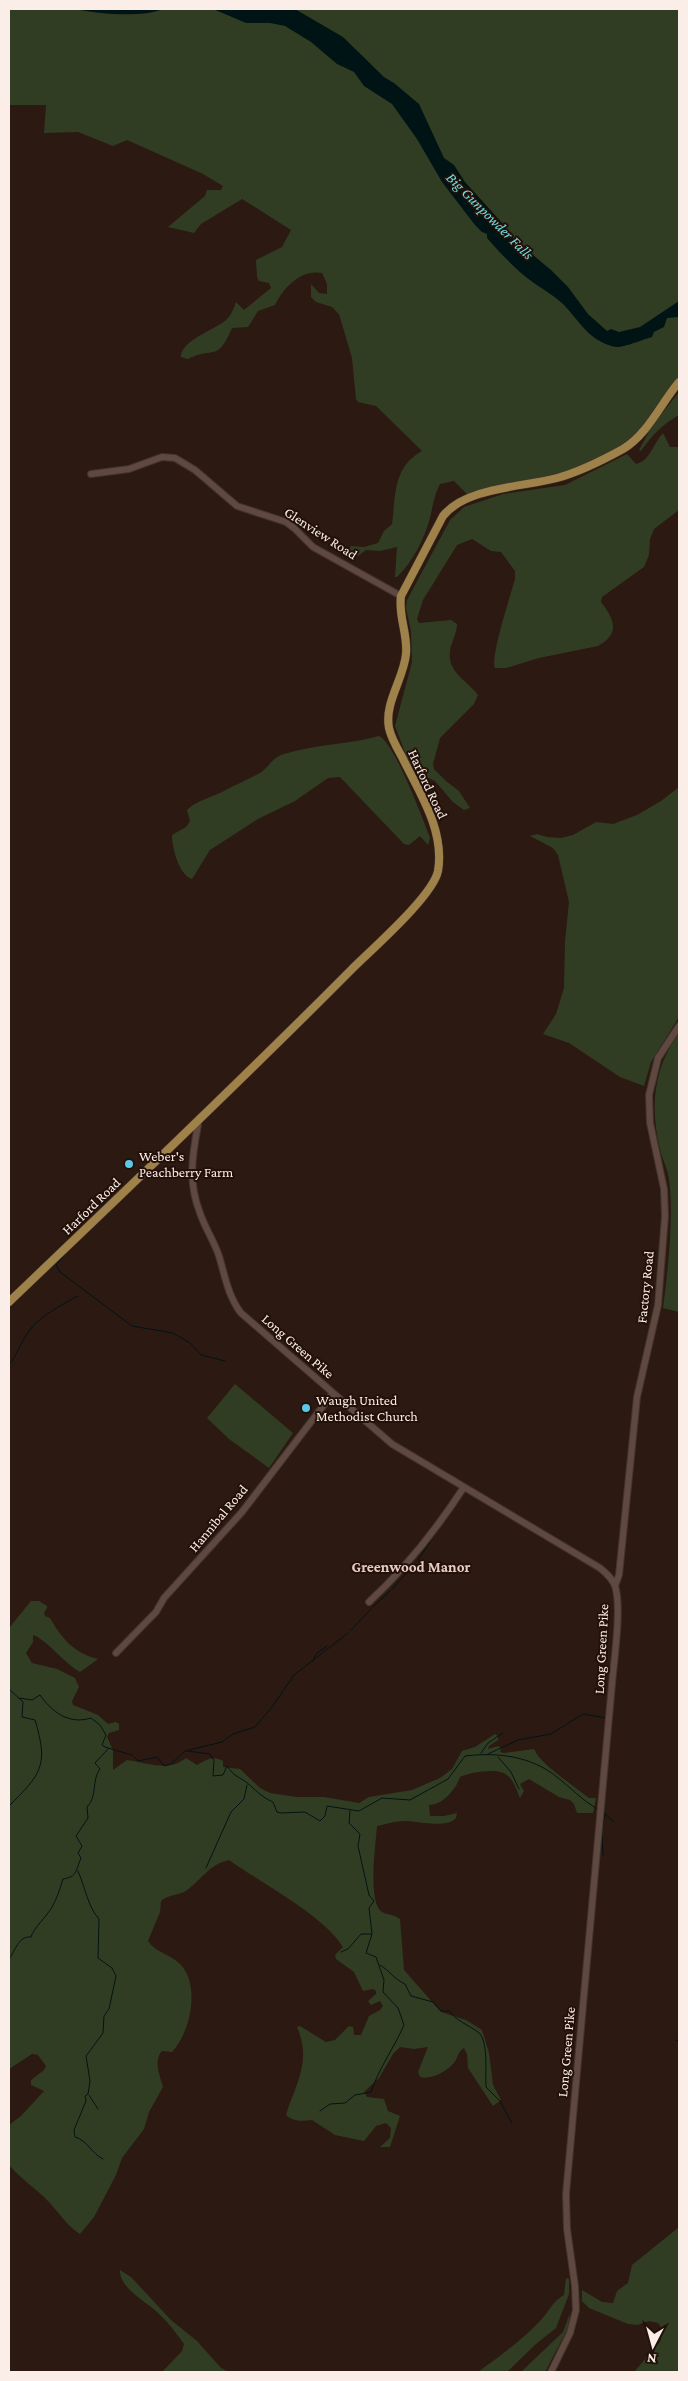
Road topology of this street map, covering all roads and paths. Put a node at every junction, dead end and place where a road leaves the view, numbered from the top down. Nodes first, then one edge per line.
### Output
1 (679, 382) edge
2 (91, 474) dead end
3 (401, 596) junction
4 (679, 1026) edge
5 (196, 1123) junction
6 (9, 1302) edge
7 (333, 1394) junction
8 (464, 1487) junction
9 (615, 1586) junction
10 (369, 1602) dead end
11 (116, 1653) dead end
12 (551, 2372) edge

1 - 3 main road
2 - 3 street, Glenview Road
3 - 5 main road, Harford Road
4 - 9 street, Factory Road
5 - 6 main road, Harford Road
5 - 7 street, Long Green Pike
7 - 8 street, Long Green Pike
7 - 11 street, Hannibal Road
8 - 9 street, Long Green Pike
8 - 10 street
9 - 12 street, Long Green Pike

